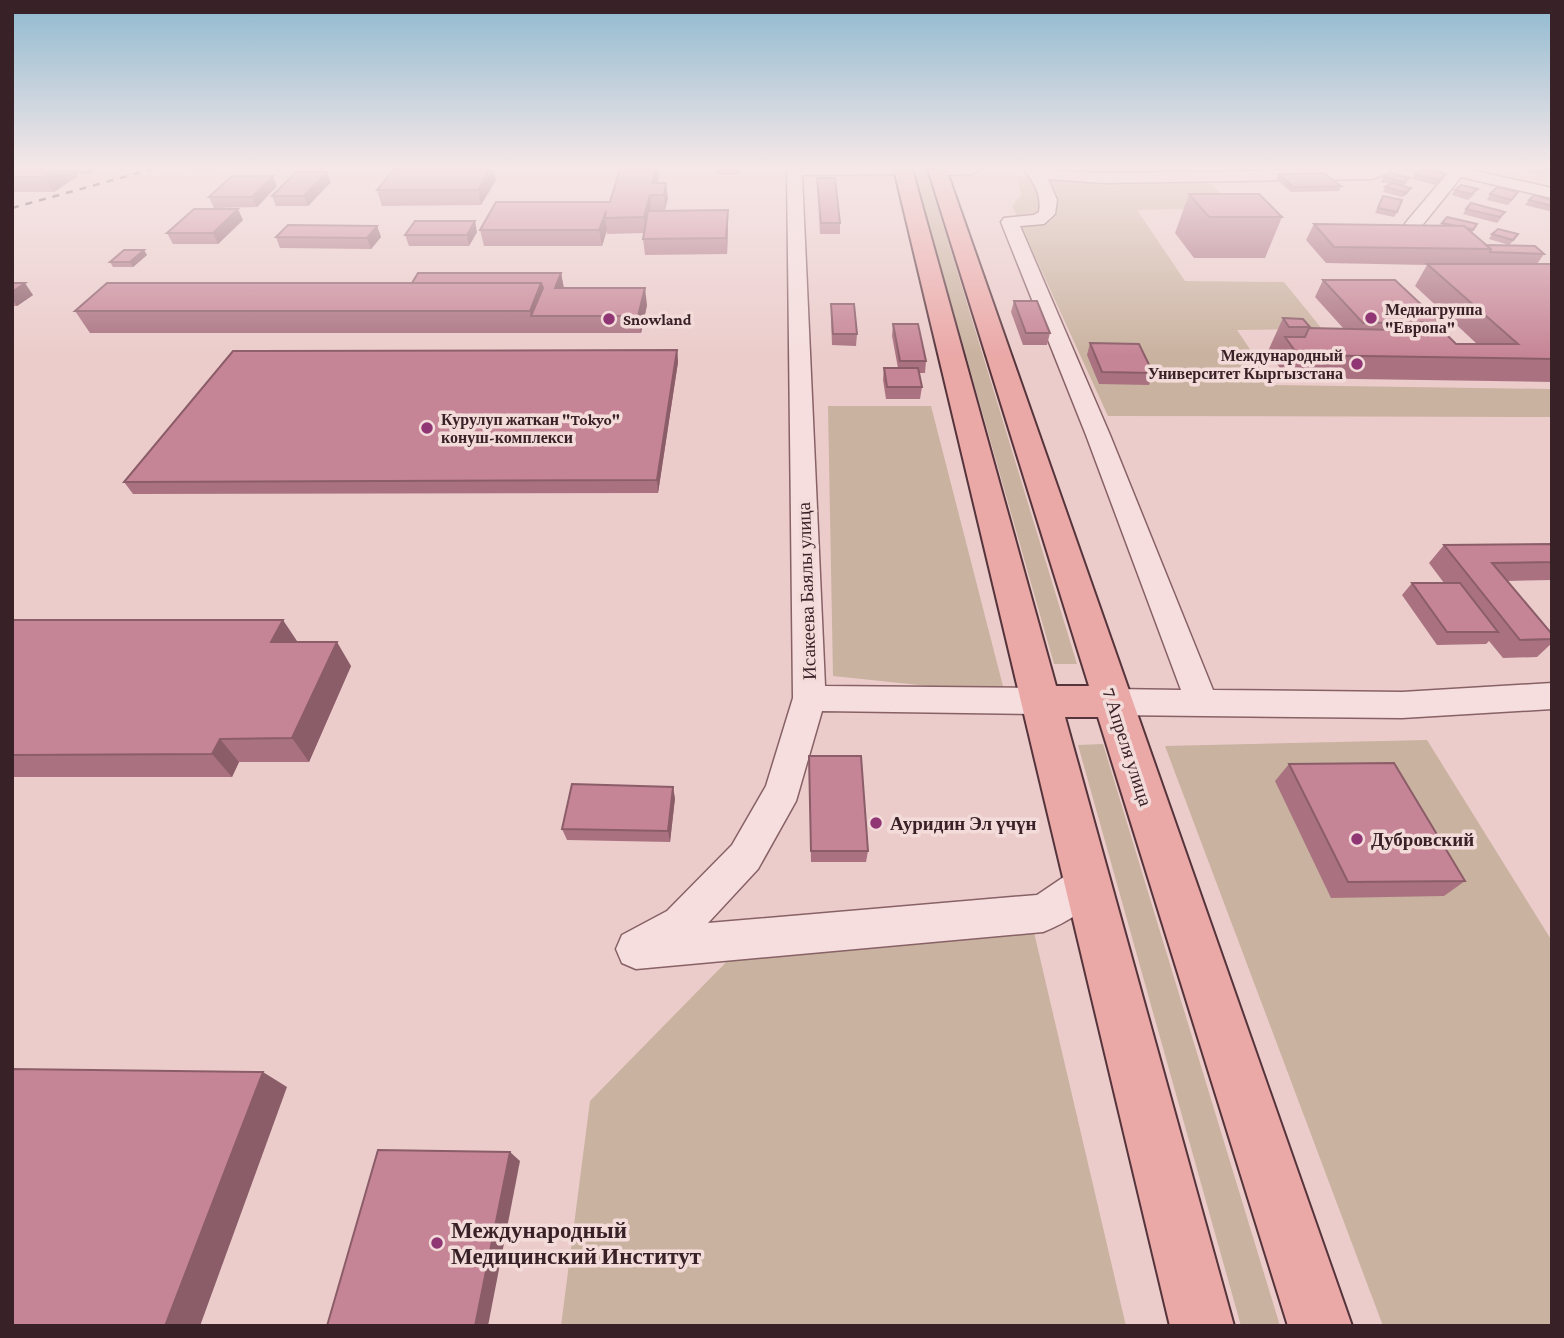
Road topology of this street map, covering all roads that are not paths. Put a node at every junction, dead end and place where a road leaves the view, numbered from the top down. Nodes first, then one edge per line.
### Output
1 (796, 231) edge
2 (934, 231) edge
3 (942, 231) edge
4 (1014, 231) edge
5 (1552, 696) edge
6 (809, 698) junction
7 (1041, 701) junction
8 (1201, 701) junction
9 (1113, 702) junction
10 (1088, 883) junction
11 (1202, 1326) edge
12 (1320, 1326) edge

1 - 6 street, Исакеева Баялы улица
2 - 7 main road
3 - 9 main road, 7 Апреля улица
4 - 8 street
5 - 8 street
6 - 7 street
6 - 10 street, Исакеева Баялы улица
7 - 9 main road
7 - 10 main road
8 - 9 street
9 - 12 main road, 7 Апреля улица
10 - 11 main road

